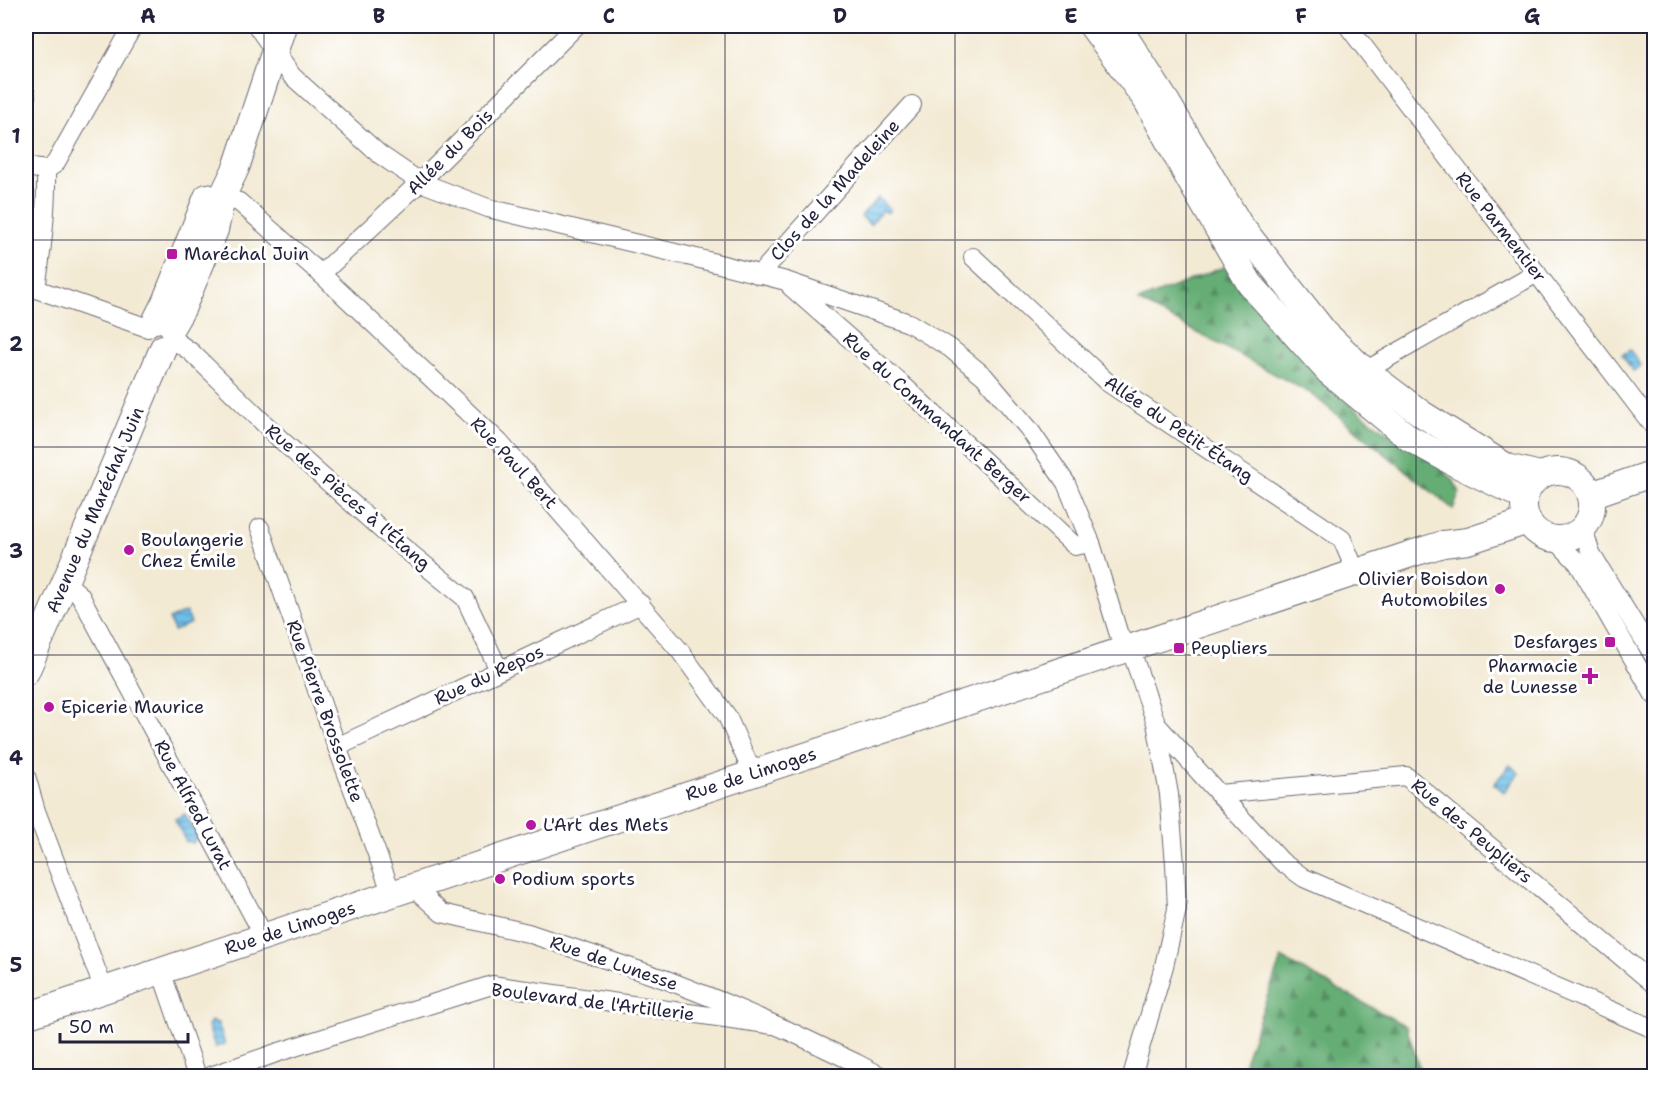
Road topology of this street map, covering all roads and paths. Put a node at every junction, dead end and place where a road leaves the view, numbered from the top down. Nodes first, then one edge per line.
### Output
1 (133, 26) edge
2 (576, 26) edge
3 (1092, 26) edge
4 (1118, 26) edge
5 (1348, 26) edge
6 (269, 33) edge
7 (26, 94) edge
8 (26, 105) edge
9 (912, 105) dead end
10 (26, 167) edge
11 (46, 170) junction
12 (420, 182) junction
13 (217, 196) junction
14 (973, 257) dead end
15 (1537, 273) junction
16 (321, 274) junction
17 (759, 275) junction
18 (786, 281) junction
19 (31, 289) edge
20 (160, 334) junction
21 (1365, 371) junction
22 (1654, 427) edge
23 (1654, 473) edge
24 (1540, 475) junction
25 (1591, 495) junction
26 (1525, 508) junction
27 (260, 528) dead end
28 (1584, 528) junction
29 (1555, 539) junction
30 (1090, 543) junction
31 (1356, 572) junction
32 (74, 593) junction
33 (641, 604) junction
34 (26, 629) edge
35 (1127, 649) junction
36 (1654, 656) edge
37 (499, 670) junction
38 (26, 672) edge
39 (1654, 695) edge
40 (1156, 723) junction
41 (336, 747) junction
42 (753, 774) junction
43 (26, 776) edge
44 (1219, 794) junction
45 (402, 890) junction
46 (264, 936) junction
47 (161, 971) junction
48 (1654, 984) edge
49 (104, 990) junction
50 (26, 1016) edge
51 (773, 1025) junction
52 (1654, 1029) edge
53 (197, 1077) edge
54 (211, 1077) edge
55 (881, 1077) edge
56 (1132, 1077) edge

1 - 11 street
2 - 12 street, Allée du Bois
3 - 26 main road
4 - 21 main road
5 - 15 street, Rue Parmentier
6 - 12 street
6 - 13 main road, Avenue du Maréchal Juin
7 - 8 street
9 - 17 street, Clos de la Madeleine
10 - 11 street
11 - 19 street
12 - 16 street, Allée du Bois
12 - 17 street
13 - 16 street, Rue Paul Bert
13 - 20 main road, Avenue du Maréchal Juin
14 - 31 street, Allée du Petit Étang
15 - 21 street
15 - 22 street, Rue Parmentier
16 - 33 street, Rue Paul Bert
17 - 18 street
18 - 30 street, Rue du Commandant Berger
18 - 30 street
19 - 20 street
20 - 32 main road, Avenue du Maréchal Juin
20 - 34 main road, Avenue du Maréchal Juin
20 - 37 street, Rue des Pièces à l'Étang
21 - 24 main road
23 - 25 main road
24 - 25 main road
24 - 26 main road
25 - 28 main road
26 - 29 main road
26 - 31 main road, Rue de Limoges
27 - 41 street, Rue Pierre Brossolette
28 - 29 main road
28 - 36 street
29 - 39 street
30 - 35 street
31 - 35 main road, Rue de Limoges
32 - 38 main road, Avenue du Maréchal Juin
32 - 46 street, Rue Alfred Lurat
33 - 37 street, Rue du Repos
33 - 42 street, Rue Paul Bert
35 - 40 street
35 - 42 main road, Rue de Limoges
37 - 41 street, Rue du Repos
40 - 44 street
40 - 56 street
41 - 45 street, Rue Pierre Brossolette
42 - 45 main road, Rue de Limoges
43 - 49 street
44 - 48 street, Rue des Peupliers
44 - 52 street
45 - 46 main road, Rue de Limoges
45 - 51 street, Rue de Lunesse
46 - 47 main road, Rue de Limoges
47 - 49 main road, Rue de Limoges
47 - 53 street
49 - 50 main road, Rue de Limoges
51 - 54 street, Boulevard de l'Artillerie
51 - 55 street, Rue de Lunesse

